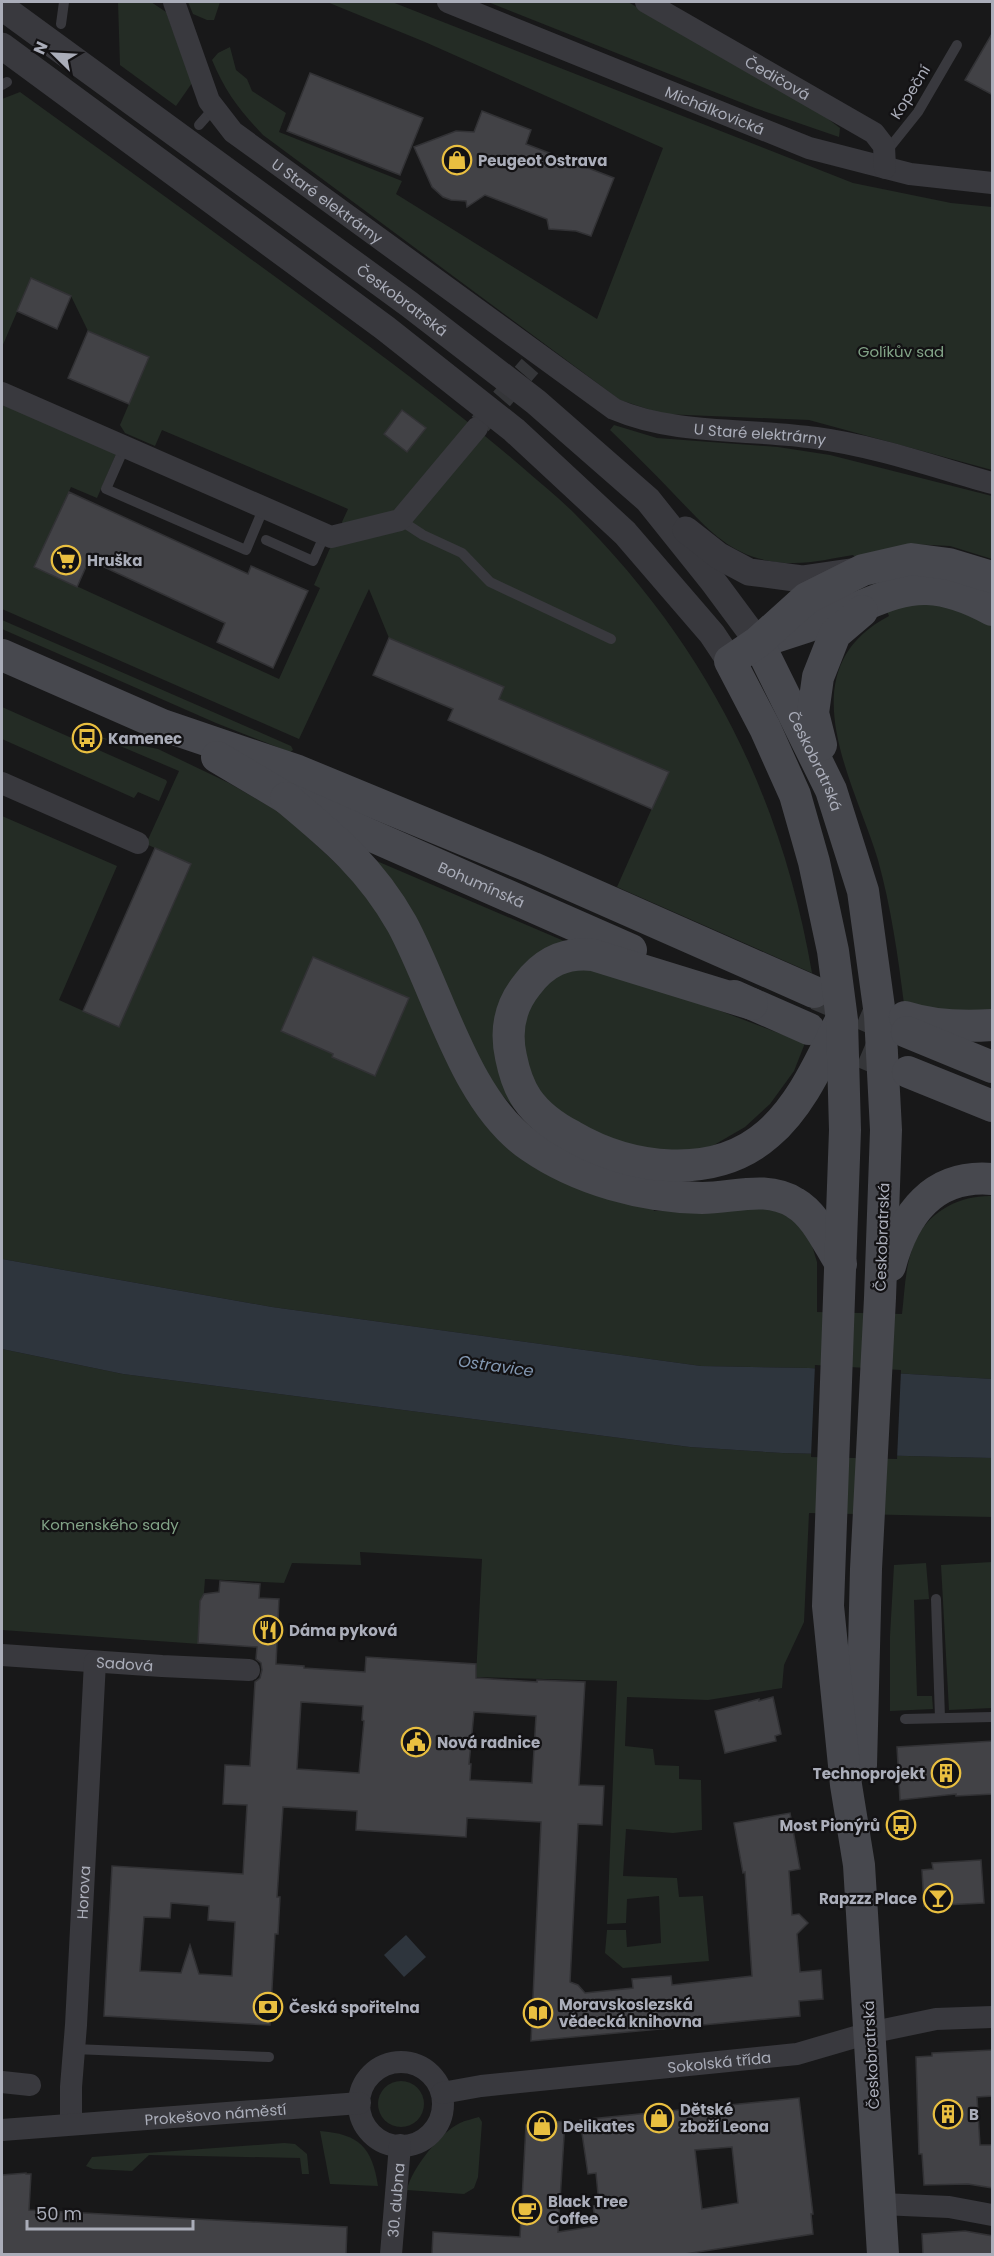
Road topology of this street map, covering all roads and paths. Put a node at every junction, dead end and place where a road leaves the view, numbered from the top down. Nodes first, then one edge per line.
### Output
1 (64, 2) edge
2 (174, 2) edge
3 (448, 2) edge
4 (646, 2) edge
5 (2, 7) edge
6 (61, 24) dead end
7 (957, 45) dead end
8 (2, 46) edge
9 (885, 160) junction
10 (993, 183) edge
11 (2, 393) edge
12 (477, 428) tunnel mouth
13 (125, 446) junction
14 (993, 483) edge
15 (648, 500) junction
16 (264, 507) junction
17 (400, 520) junction
18 (326, 534) junction
19 (266, 540) dead end
20 (863, 570) junction
21 (993, 577) edge
22 (875, 601) junction
23 (993, 610) edge
24 (611, 639) dead end
25 (758, 642) junction
26 (2, 655) edge
27 (730, 661) junction
28 (162, 725) junction
29 (2, 783) edge
30 (831, 790) junction
31 (286, 798) junction
32 (138, 843) dead end
33 (813, 989) tunnel mouth
34 (752, 1004) junction
35 (842, 1020) junction
36 (993, 1025) edge
37 (809, 1029) tunnel mouth
38 (993, 1067) edge
39 (908, 1072) tunnel mouth
40 (993, 1107) edge
41 (658, 1179) junction
42 (993, 1179) edge
43 (841, 1264) junction
44 (880, 1298) junction
45 (936, 1599) dead end
46 (2, 1654) edge
47 (95, 1662) junction
48 (249, 1670) dead end
49 (849, 1684) junction
50 (993, 1717) edge
51 (940, 1718) junction
52 (905, 1719) dead end
53 (993, 2017) edge
54 (869, 2032) junction
55 (75, 2049) junction
56 (269, 2057) dead end
57 (2, 2082) edge
58 (30, 2085) dead end
59 (442, 2093) junction
60 (360, 2103) junction
61 (71, 2123) junction
62 (2, 2130) edge
63 (400, 2145) junction
64 (880, 2204) junction
65 (993, 2215) edge
66 (391, 2254) edge
67 (883, 2254) edge

1 - 6 lane
2 - 14 street, U Staré elektrárny
3 - 9 street, Michálkovická
4 - 9 street, Čedičová
5 - 15 street, Českobratrská
7 - 9 lane, Kopeční
8 - 27 street, Českobratrská
9 - 10 street, Michálkovická
11 - 13 street
12 - 17 street
13 - 16 street
13 - 16 lane
15 - 20 street
15 - 25 street, Českobratrská
16 - 18 street
17 - 18 street
17 - 24 lane
18 - 19 lane
20 - 21 main road
20 - 25 main road
22 - 23 main road
22 - 25 main road
22 - 30 main road
25 - 27 main road
25 - 30 main road, Českobratrská
26 - 28 main road, Bohumínská
27 - 35 main road, Českobratrská
28 - 31 main road, Bohumínská
28 - 33 main road, Bohumínská
29 - 32 street
30 - 44 main road, Českobratrská
31 - 34 main road, Bohumínská
31 - 41 main road
34 - 37 main road, Bohumínská
34 - 41 main road
35 - 41 main road
35 - 43 main road, Českobratrská
36 - 38 main road
39 - 40 main road
41 - 43 main road
42 - 44 main road
43 - 49 main road, Českobratrská
44 - 49 main road, Českobratrská
45 - 51 lane
46 - 47 street, Sadová
47 - 48 street, Sadová
47 - 55 street, Horova
49 - 54 main road, Českobratrská
50 - 51 lane
51 - 52 lane
53 - 54 street, Sokolská třída
54 - 59 street, Sokolská třída
54 - 64 main road, Českobratrská
55 - 56 lane
55 - 61 street, Horova
57 - 58 street
59 - 60 street
59 - 63 street
60 - 61 street, Prokešovo náměstí
60 - 63 street
61 - 62 street
63 - 66 street, 30. dubna
64 - 65 street
64 - 67 main road, Českobratrská

